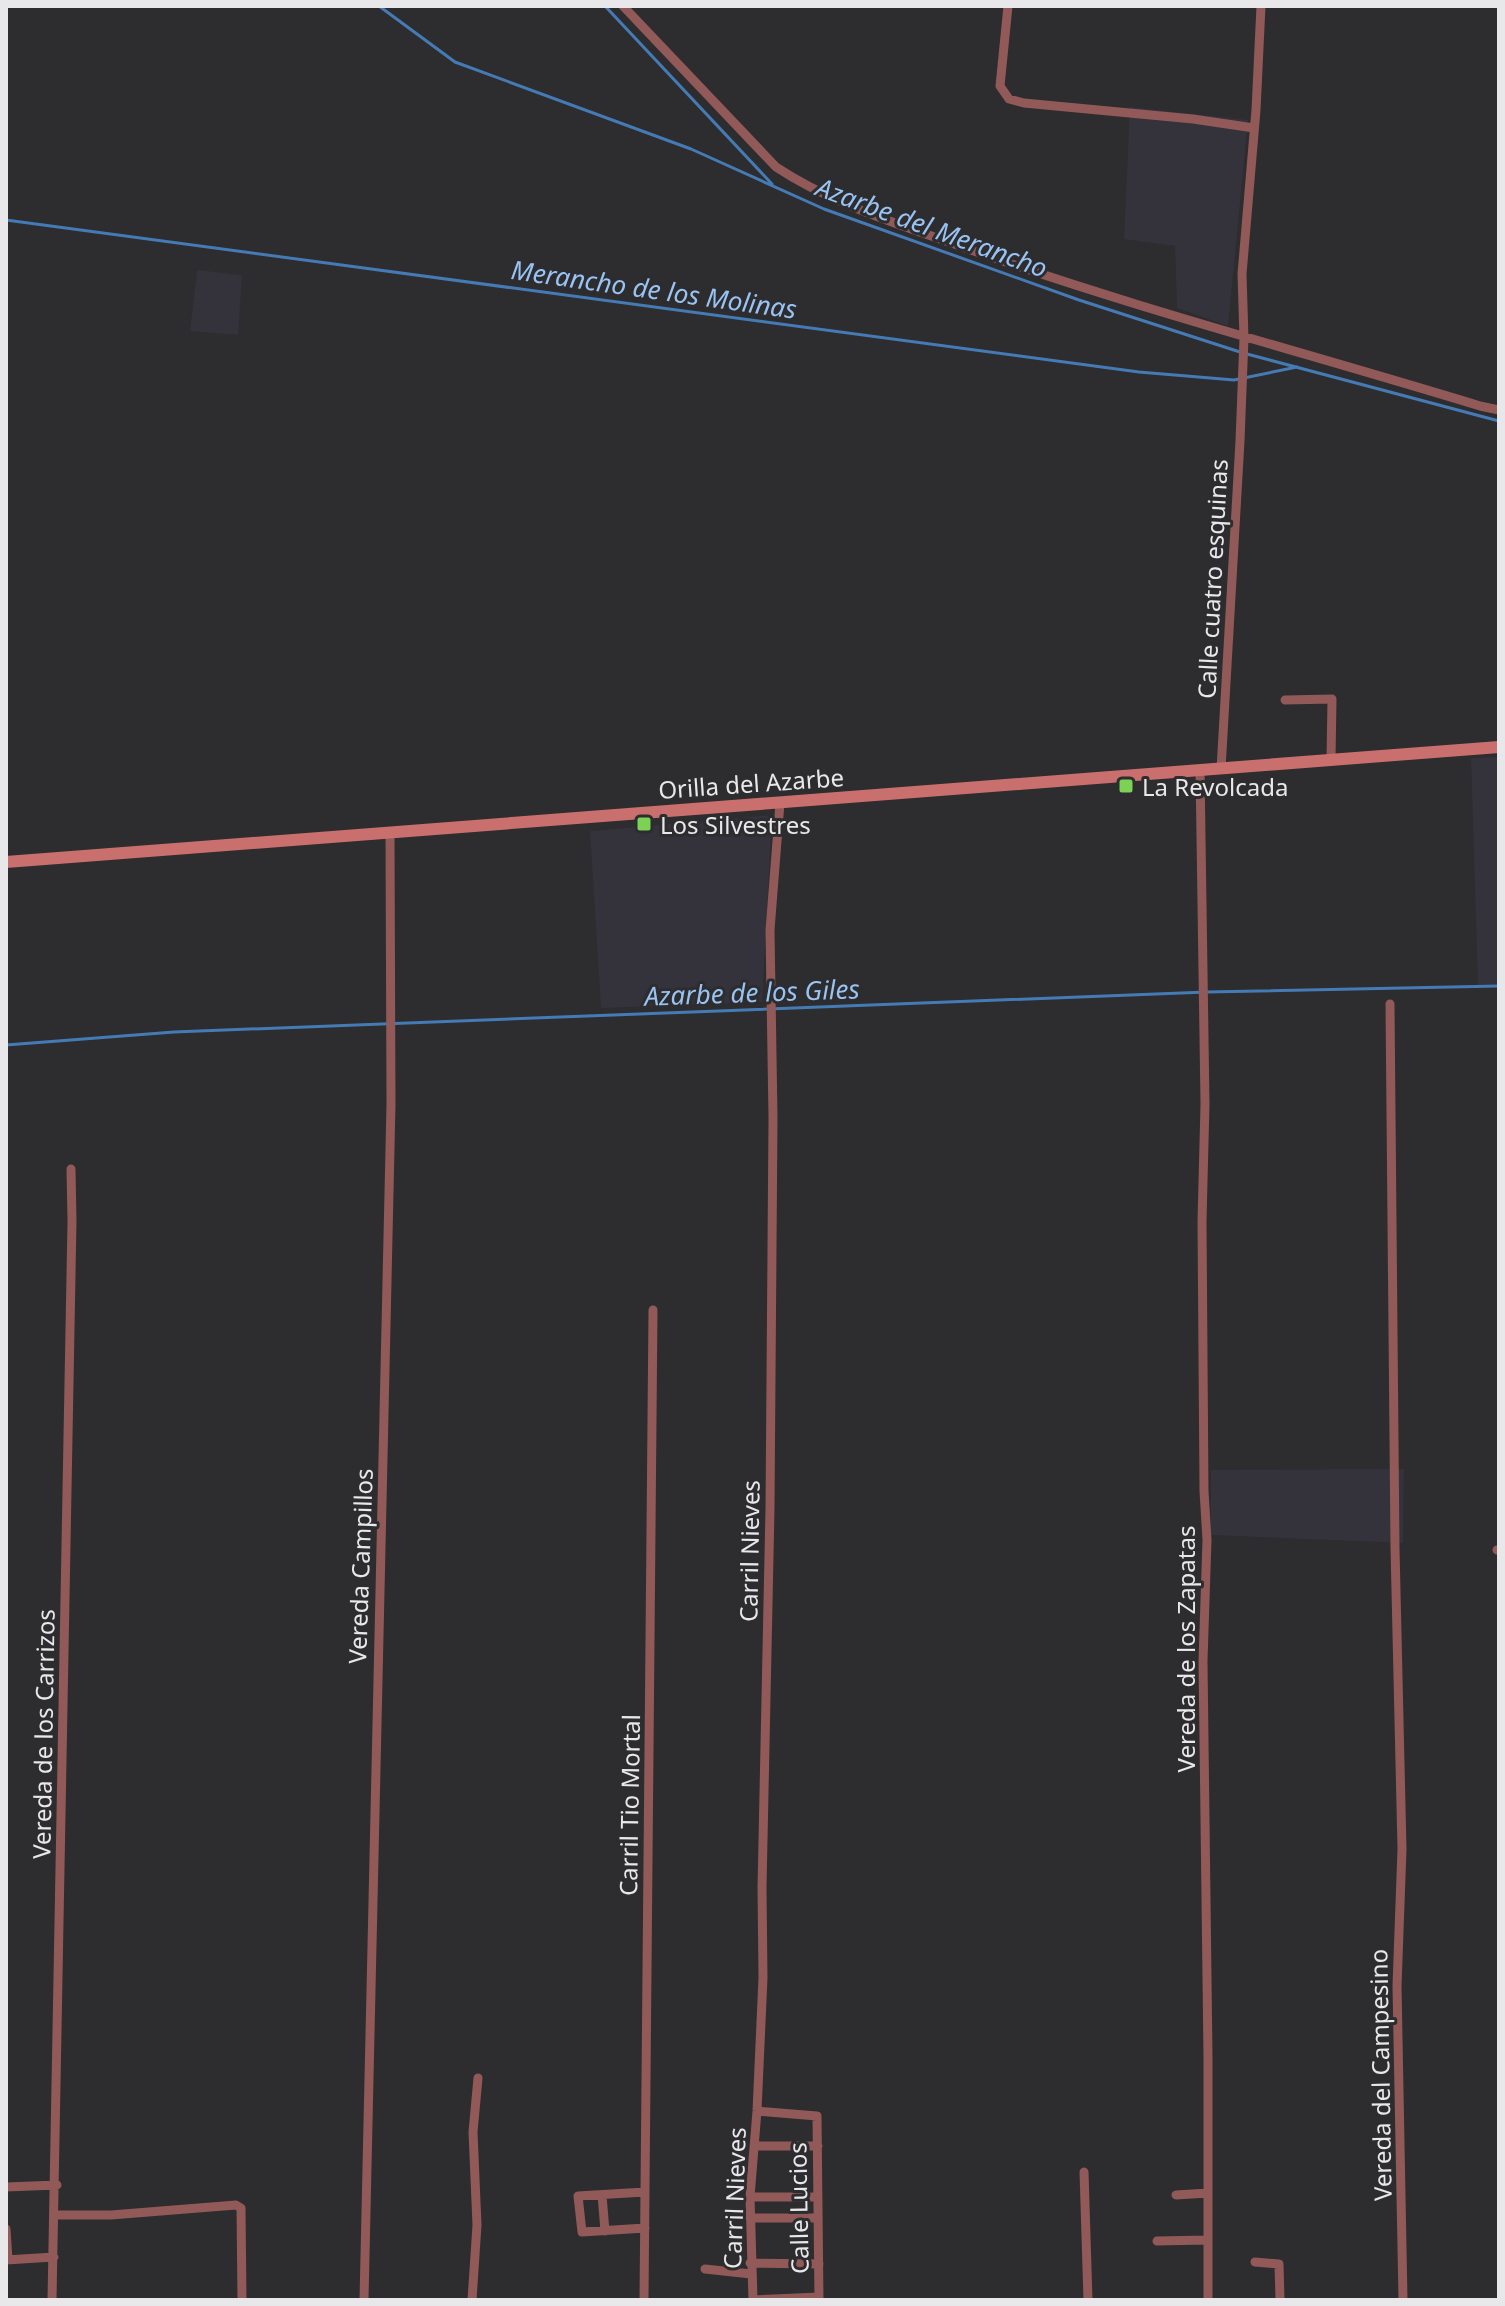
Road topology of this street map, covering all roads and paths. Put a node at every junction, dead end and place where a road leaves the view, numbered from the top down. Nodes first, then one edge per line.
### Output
1 (623, 6) edge
2 (1008, 6) edge
3 (1261, 6) edge
4 (1254, 128) junction
5 (1243, 346) junction
6 (1499, 410) edge
7 (1285, 700) dead end
8 (1499, 747) edge
9 (1331, 760) junction
10 (1221, 769) junction
11 (1200, 770) junction
12 (780, 803) junction
13 (390, 833) junction
14 (6, 862) edge
15 (1390, 1004) dead end
16 (71, 1169) dead end
17 (653, 1310) dead end
18 (478, 2078) dead end
19 (757, 2111) junction
20 (755, 2146) junction
21 (818, 2146) junction
22 (1084, 2172) dead end
23 (57, 2185) junction
24 (6, 2187) edge
25 (645, 2192) junction
26 (1208, 2193) junction
27 (602, 2195) junction
28 (1176, 2195) dead end
29 (750, 2197) junction
30 (818, 2197) junction
31 (56, 2215) junction
32 (750, 2218) junction
33 (818, 2218) junction
34 (645, 2228) junction
35 (6, 2229) edge
36 (605, 2231) junction
37 (1207, 2240) junction
38 (1157, 2241) dead end
39 (54, 2257) junction
40 (7, 2260) edge
41 (1255, 2262) dead end
42 (819, 2264) junction
43 (750, 2268) junction
44 (705, 2269) dead end
45 (819, 2298) edge
46 (52, 2300) edge
47 (242, 2300) edge
48 (364, 2300) edge
49 (472, 2300) edge
50 (644, 2300) edge
51 (753, 2300) edge
52 (1088, 2300) edge
53 (1208, 2300) edge
54 (1280, 2300) edge
55 (1403, 2300) edge

1 - 5 street
2 - 4 street
3 - 4 street
4 - 5 street
5 - 6 street
5 - 10 street, Calle cuatro esquinas
7 - 9 street
8 - 9 street, Orilla del Azarbe
9 - 10 street, Orilla del Azarbe
10 - 11 street, Orilla del Azarbe
11 - 12 street, Orilla del Azarbe
11 - 26 street, Vereda de los Zapatas
12 - 13 street, Orilla del Azarbe
12 - 19 street, Carril Nieves
13 - 14 street, Orilla del Azarbe
13 - 48 street, Vereda Campillos
15 - 55 street, Vereda del Campesino
16 - 23 street, Vereda de los Carrizos
17 - 25 street, Carril Tio Mortal
18 - 49 street
19 - 20 street, Carril Nieves
19 - 21 street, Calle Lucios
20 - 21 street
20 - 29 street, Carril Nieves
21 - 30 street, Calle Lucios
22 - 52 street
23 - 24 street
23 - 31 street, Vereda de los Carrizos
25 - 27 street
25 - 34 street, Carril Tio Mortal
26 - 28 street
26 - 37 street, Vereda de los Zapatas
27 - 36 street
27 - 36 street
29 - 30 street
29 - 32 street, Carril Nieves
30 - 33 street, Calle Lucios
31 - 39 street, Vereda de los Carrizos
31 - 47 street
32 - 33 street
32 - 43 street, Carril Nieves
33 - 42 street, Calle Lucios
34 - 36 street
34 - 50 street, Carril Tio Mortal
35 - 40 street
37 - 38 street
37 - 53 street, Vereda de los Zapatas
39 - 40 street
39 - 46 street, Vereda de los Carrizos
41 - 54 street
42 - 43 street
42 - 45 street, Calle Lucios
43 - 44 street
43 - 51 street, Carril Nieves
45 - 51 street

